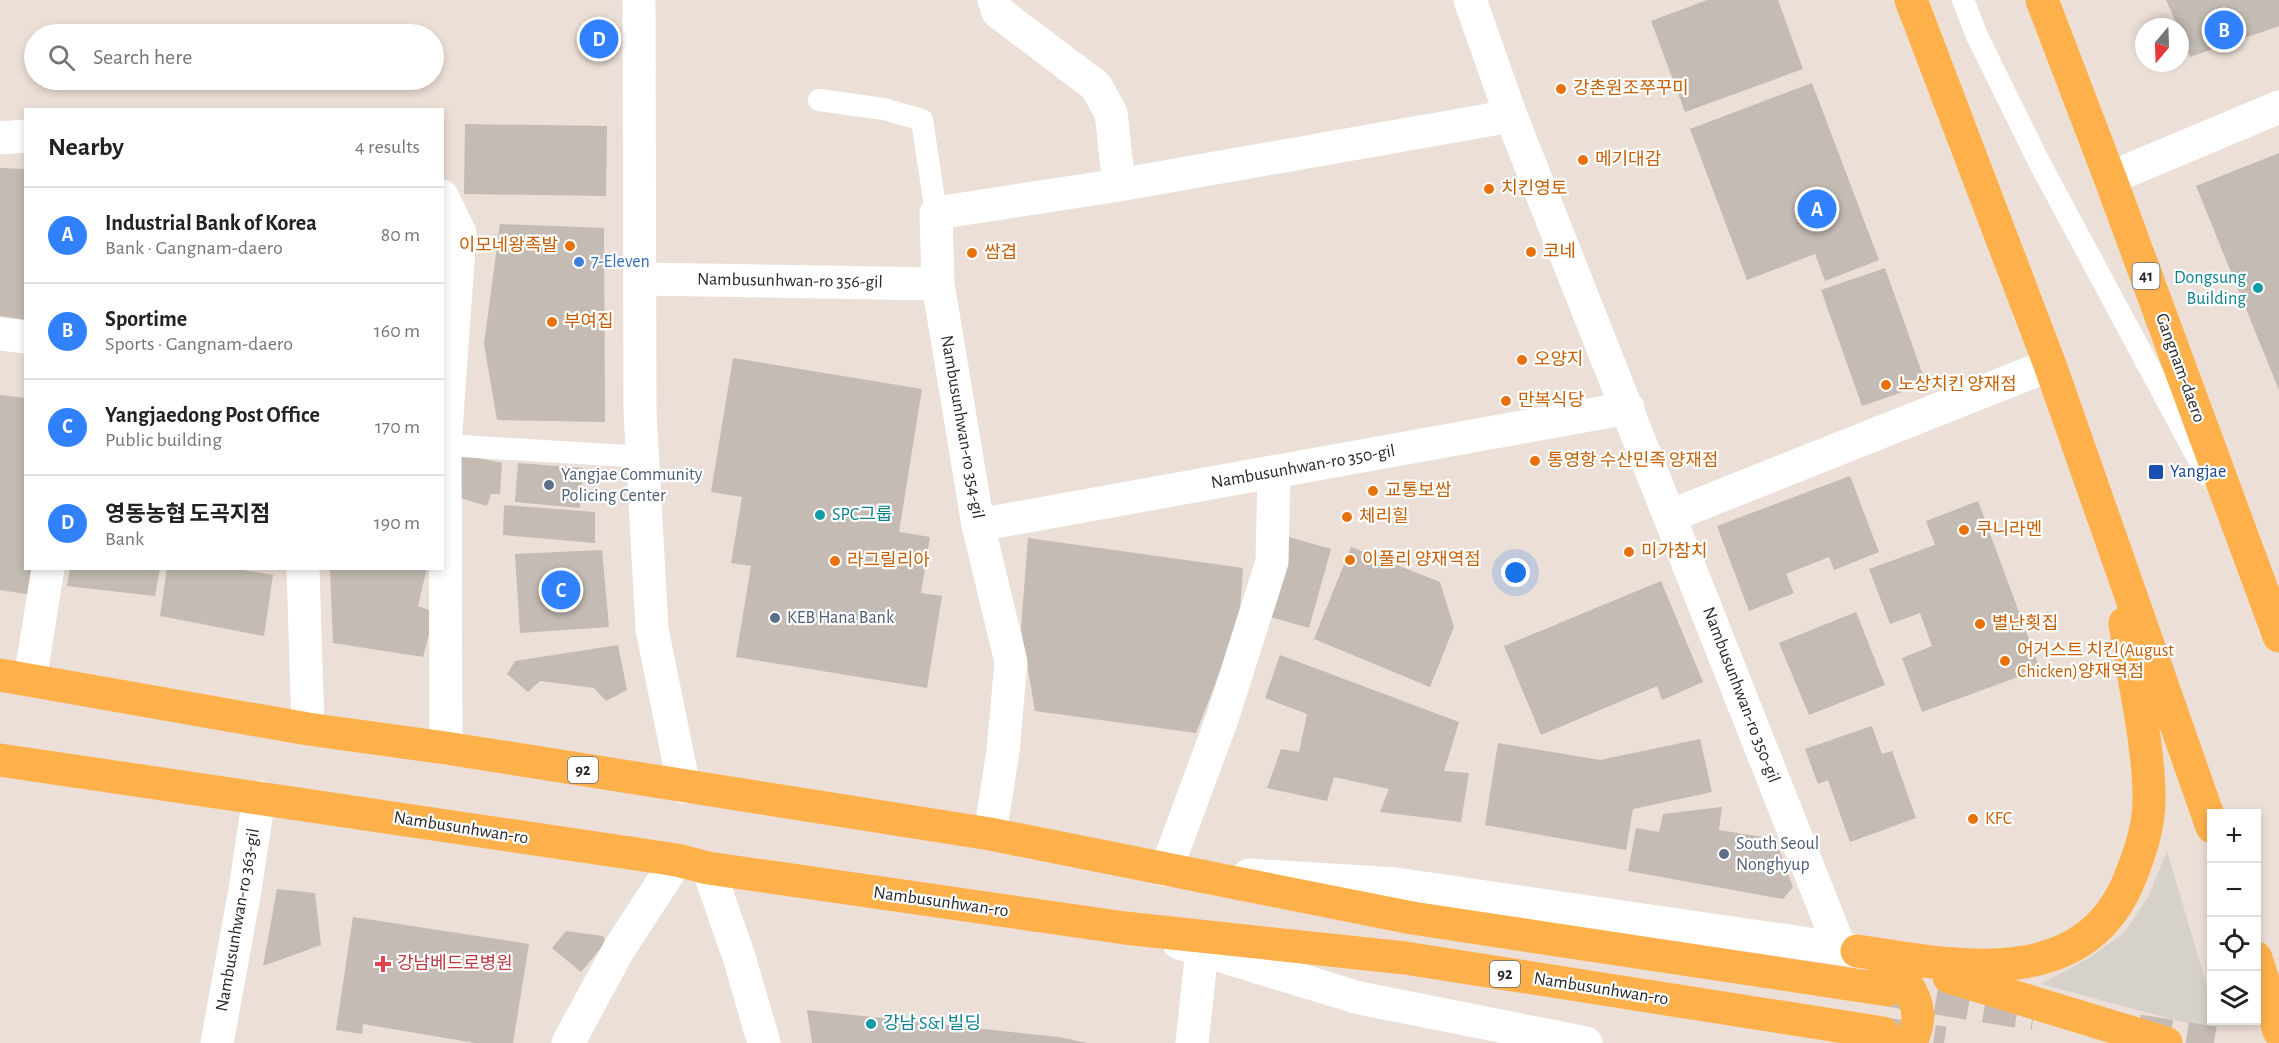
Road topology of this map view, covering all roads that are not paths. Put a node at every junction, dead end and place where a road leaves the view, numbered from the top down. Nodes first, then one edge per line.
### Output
1 (639, 0) edge
2 (994, 0) edge
3 (1470, 0) edge
4 (1911, 0) edge
5 (1963, 0) edge
6 (2042, 0) edge
7 (819, 100) dead end
8 (2279, 106) edge
9 (1511, 116) junction
10 (24, 136) edge
11 (0, 138) edge
12 (2110, 177) junction
13 (1119, 185) junction
14 (444, 199) edge
15 (936, 213) junction
16 (641, 279) junction
17 (938, 284) junction
18 (0, 334) edge
19 (24, 337) edge
20 (2050, 365) junction
21 (1628, 408) junction
22 (446, 445) junction
23 (643, 457) junction
24 (1274, 472) junction
25 (1670, 516) junction
26 (978, 525) junction
27 (2115, 546) junction
28 (2249, 553) junction
29 (47, 570) edge
30 (303, 570) edge
31 (2279, 636) edge
32 (15, 678) edge
33 (308, 729) junction
34 (446, 748) junction
35 (0, 760) edge
36 (684, 787) junction
37 (259, 797) junction
38 (2207, 815) edge
39 (990, 834) junction
40 (692, 864) junction
41 (1166, 870) junction
42 (1125, 928) junction
43 (1202, 949) junction
44 (1849, 950) junction
45 (2260, 971) edge
46 (1888, 990) tunnel mouth
47 (2279, 1031) edge
48 (1897, 1038) edge
49 (217, 1043) edge
50 (568, 1043) edge
51 (764, 1043) edge
52 (1192, 1043) edge
53 (1586, 1043) edge
54 (2166, 1043) tunnel mouth

1 - 16 street
2 - 13 street
3 - 9 street, Nambusunhwan-ro 350-gil
4 - 20 main road
5 - 28 lane
6 - 12 main road, Gangnam-daero / 41
7 - 15 lane, Nambusunhwan-ro 354-gil
8 - 12 street
9 - 13 street
9 - 21 street, Nambusunhwan-ro 350-gil
10 - 11 street
12 - 28 main road, Gangnam-daero / 41
13 - 15 street
14 - 22 street
15 - 17 street, Nambusunhwan-ro 354-gil
16 - 17 street, Nambusunhwan-ro 356-gil
16 - 23 street
17 - 26 street, Nambusunhwan-ro 354-gil
18 - 19 street
20 - 25 street
20 - 27 main road
21 - 24 street, Nambusunhwan-ro 350-gil
21 - 25 street, Nambusunhwan-ro 350-gil
22 - 23 lane
22 - 34 street
23 - 36 street
24 - 26 street, Nambusunhwan-ro 350-gil
24 - 41 street
25 - 44 street, Nambusunhwan-ro 350-gil
26 - 39 street, Nambusunhwan-ro 354-gil
27 - 38 main road
27 - 44 main road
28 - 31 main road, Gangnam-daero / 41
29 - 32 street
30 - 33 street
32 - 33 main road, 92
33 - 34 main road, 92
34 - 36 main road, 92
35 - 37 main road, Nambusunhwan-ro / 92
36 - 39 main road, 92
37 - 40 main road, Nambusunhwan-ro / 92
37 - 49 street, Nambusunhwan-ro 363-gil
39 - 41 main road, 92
40 - 42 main road, Nambusunhwan-ro / 92
40 - 50 street
40 - 51 street
41 - 44 street
41 - 46 main road, 92
42 - 43 street
42 - 48 main road, Nambusunhwan-ro / 92
43 - 52 street
43 - 53 street
44 - 48 main road
44 - 54 main road
45 - 47 main road

